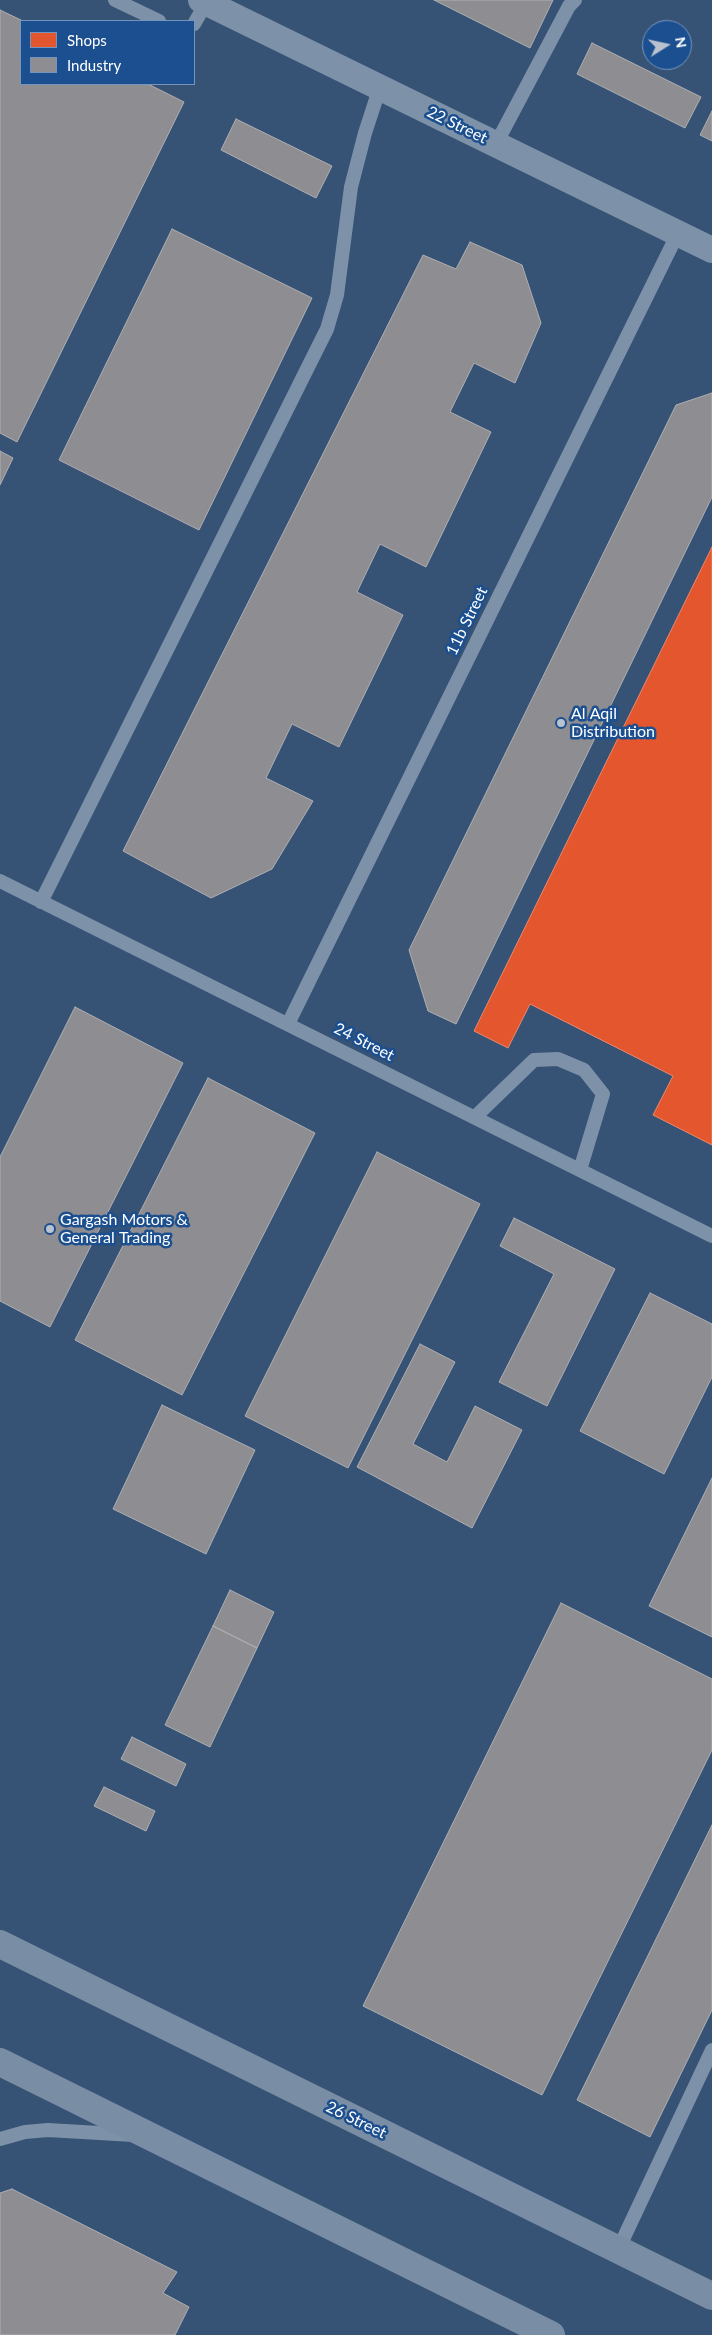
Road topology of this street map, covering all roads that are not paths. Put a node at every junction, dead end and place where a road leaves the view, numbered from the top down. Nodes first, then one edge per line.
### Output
1 (115, 0) edge
2 (575, 0) edge
3 (200, 9) edge
4 (157, 20) edge
5 (380, 87) junction
6 (496, 144) junction
7 (678, 233) junction
8 (712, 250) edge
9 (0, 881) edge
10 (41, 902) junction
11 (288, 1024) junction
12 (475, 1117) junction
13 (580, 1170) junction
14 (712, 1236) edge
15 (0, 1944) edge
16 (712, 2050) edge
17 (0, 2062) edge
18 (146, 2136) junction
19 (0, 2139) edge
20 (618, 2250) junction
21 (712, 2296) edge
22 (551, 2335) edge

1 - 4 lane
2 - 6 lane
3 - 5 street, 22 Street
5 - 6 street, 22 Street
5 - 10 lane
6 - 7 street, 22 Street
7 - 8 street, 22 Street
7 - 11 lane, 11b Street
9 - 10 lane, 24 Street
10 - 11 lane, 24 Street
11 - 12 lane, 24 Street
12 - 13 lane, 24 Street
12 - 13 lane
13 - 14 lane, 24 Street
15 - 20 main road, 26 Street
16 - 20 lane
17 - 18 main road
18 - 19 lane
18 - 22 main road
20 - 21 main road, 26 Street

